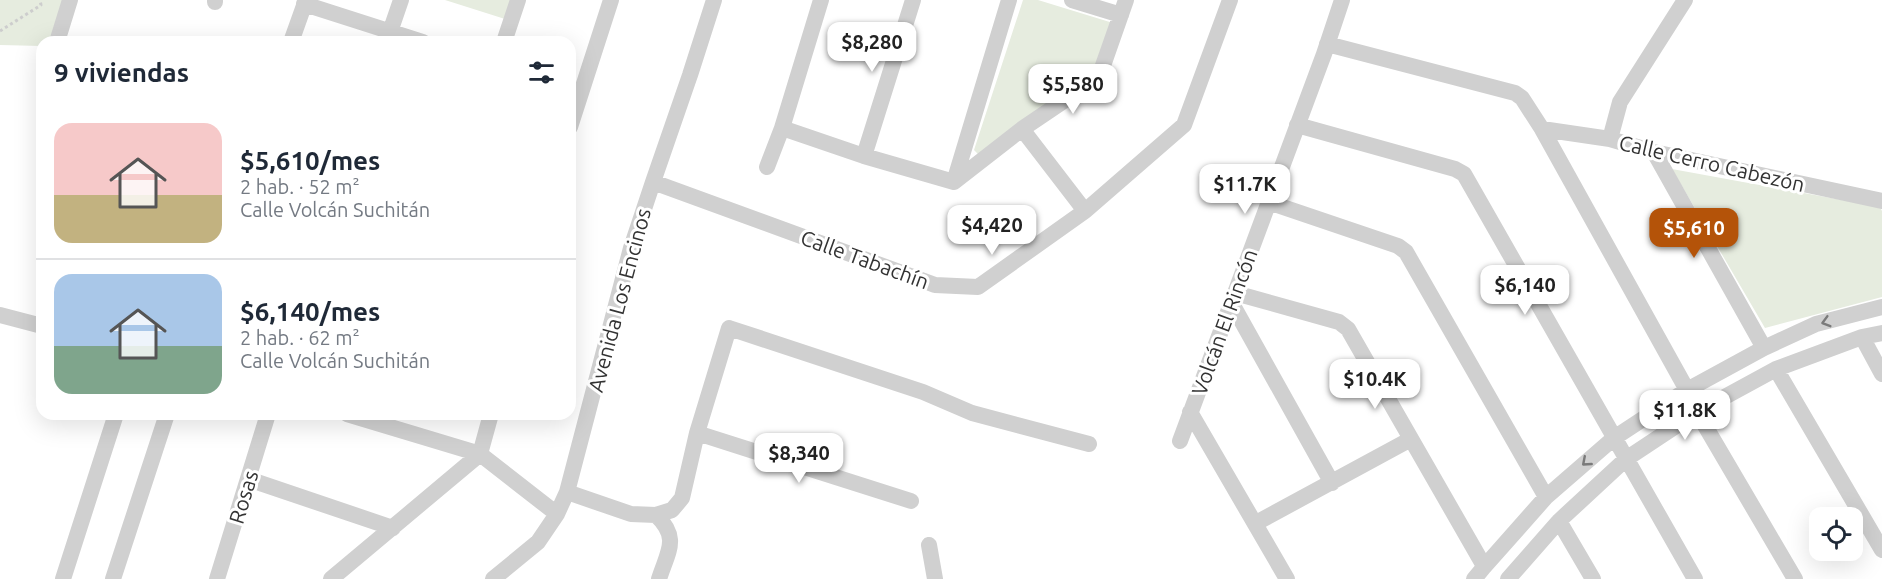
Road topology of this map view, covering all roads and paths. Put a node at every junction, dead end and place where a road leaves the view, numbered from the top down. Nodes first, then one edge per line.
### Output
1 (40, 0) edge
2 (70, 0) edge
3 (401, 0) edge
4 (518, 0) edge
5 (611, 0) edge
6 (714, 0) edge
7 (821, 0) edge
8 (913, 0) edge
9 (1009, 0) edge
10 (1071, 0) edge
11 (1230, 0) edge
12 (1342, 0) edge
13 (1685, 0) edge
14 (305, 2) edge
15 (1124, 8) edge
16 (0, 31) edge
17 (390, 32) junction
18 (59, 36) edge
19 (293, 36) edge
20 (403, 36) edge
21 (506, 36) edge
22 (1327, 44) junction
23 (576, 89) edge
24 (1298, 125) junction
25 (782, 128) junction
26 (1022, 129) junction
27 (1542, 129) junction
28 (1610, 139) junction
29 (1654, 152) junction
30 (864, 156) junction
31 (767, 167) dead end
32 (652, 182) junction
33 (954, 182) junction
34 (1882, 201) edge
35 (1268, 202) junction
36 (1085, 211) junction
37 (1233, 298) junction
38 (1882, 307) edge
39 (0, 315) edge
40 (36, 324) edge
41 (1882, 333) edge
42 (1862, 337) junction
43 (1764, 348) junction
44 (1776, 369) junction
45 (1882, 374) edge
46 (1687, 390) junction
47 (1190, 412) junction
48 (1697, 412) junction
49 (114, 420) edge
50 (165, 420) edge
51 (266, 420) edge
52 (367, 420) edge
53 (489, 420) edge
54 (697, 434) junction
55 (1614, 438) junction
56 (1411, 439) junction
57 (1180, 441) dead end
58 (1089, 444) dead end
59 (480, 454) junction
60 (1626, 459) junction
61 (248, 478) junction
62 (1332, 483) junction
63 (567, 492) junction
64 (1546, 497) junction
65 (911, 501) dead end
66 (557, 514) junction
67 (656, 515) junction
68 (1559, 520) junction
69 (1256, 523) junction
70 (393, 528) junction
71 (929, 545) dead end
72 (1882, 550) edge
73 (1479, 573) edge
74 (63, 579) edge
75 (113, 579) edge
76 (217, 579) edge
77 (331, 579) edge
78 (493, 579) edge
79 (658, 579) edge
80 (935, 579) edge
81 (1287, 579) edge
82 (1508, 579) edge
83 (1593, 579) edge
84 (1695, 579) edge
85 (1795, 579) edge

1 - 16 path
2 - 18 street
3 - 17 street
4 - 21 street
5 - 23 street
6 - 32 street, Avenida Los Encinos
7 - 25 street
8 - 30 street
9 - 33 street
10 - 15 street
11 - 36 street, Calle Tabachín
12 - 22 street, Volcán El Rincón
13 - 28 street
14 - 17 street
14 - 19 street
15 - 26 street
17 - 20 street
22 - 24 street, Volcán El Rincón
22 - 27 street
24 - 35 street, Volcán El Rincón
24 - 55 street
25 - 30 street
25 - 31 street
26 - 33 street
26 - 36 street
27 - 28 street, Calle Cerro Cabezón
27 - 46 street
28 - 29 street, Calle Cerro Cabezón
29 - 34 street, Calle Cerro Cabezón
29 - 43 street
30 - 33 street
32 - 36 street, Calle Tabachín
32 - 63 street, Avenida Los Encinos
35 - 37 street, Volcán El Rincón
35 - 64 street
37 - 47 street, Volcán El Rincón
37 - 56 street
37 - 62 street
38 -> 43 street
39 - 40 street
41 - 42 street
42 - 44 street
42 - 45 street
43 - 46 street
44 - 48 street
44 - 72 street
46 - 55 street
47 - 57 street, Volcán El Rincón
47 - 69 street
48 - 60 street
48 - 85 street
49 - 74 street
50 - 75 street
51 - 61 street, Rosas
52 - 59 street
53 - 59 street
54 - 58 street
54 - 65 street
54 - 67 street
55 - 60 street
55 -> 64 street
56 - 62 street
56 - 73 street
59 - 66 street
59 - 70 street
60 - 68 street
60 - 84 street
61 - 70 street
61 - 76 street, Rosas
62 - 69 street
63 - 66 street, Avenida Los Encinos
63 - 67 street
64 - 73 street
66 - 78 street, Avenida Los Encinos
67 - 79 street
68 - 82 street
68 - 83 street
69 - 81 street
70 - 77 street
71 - 80 street

